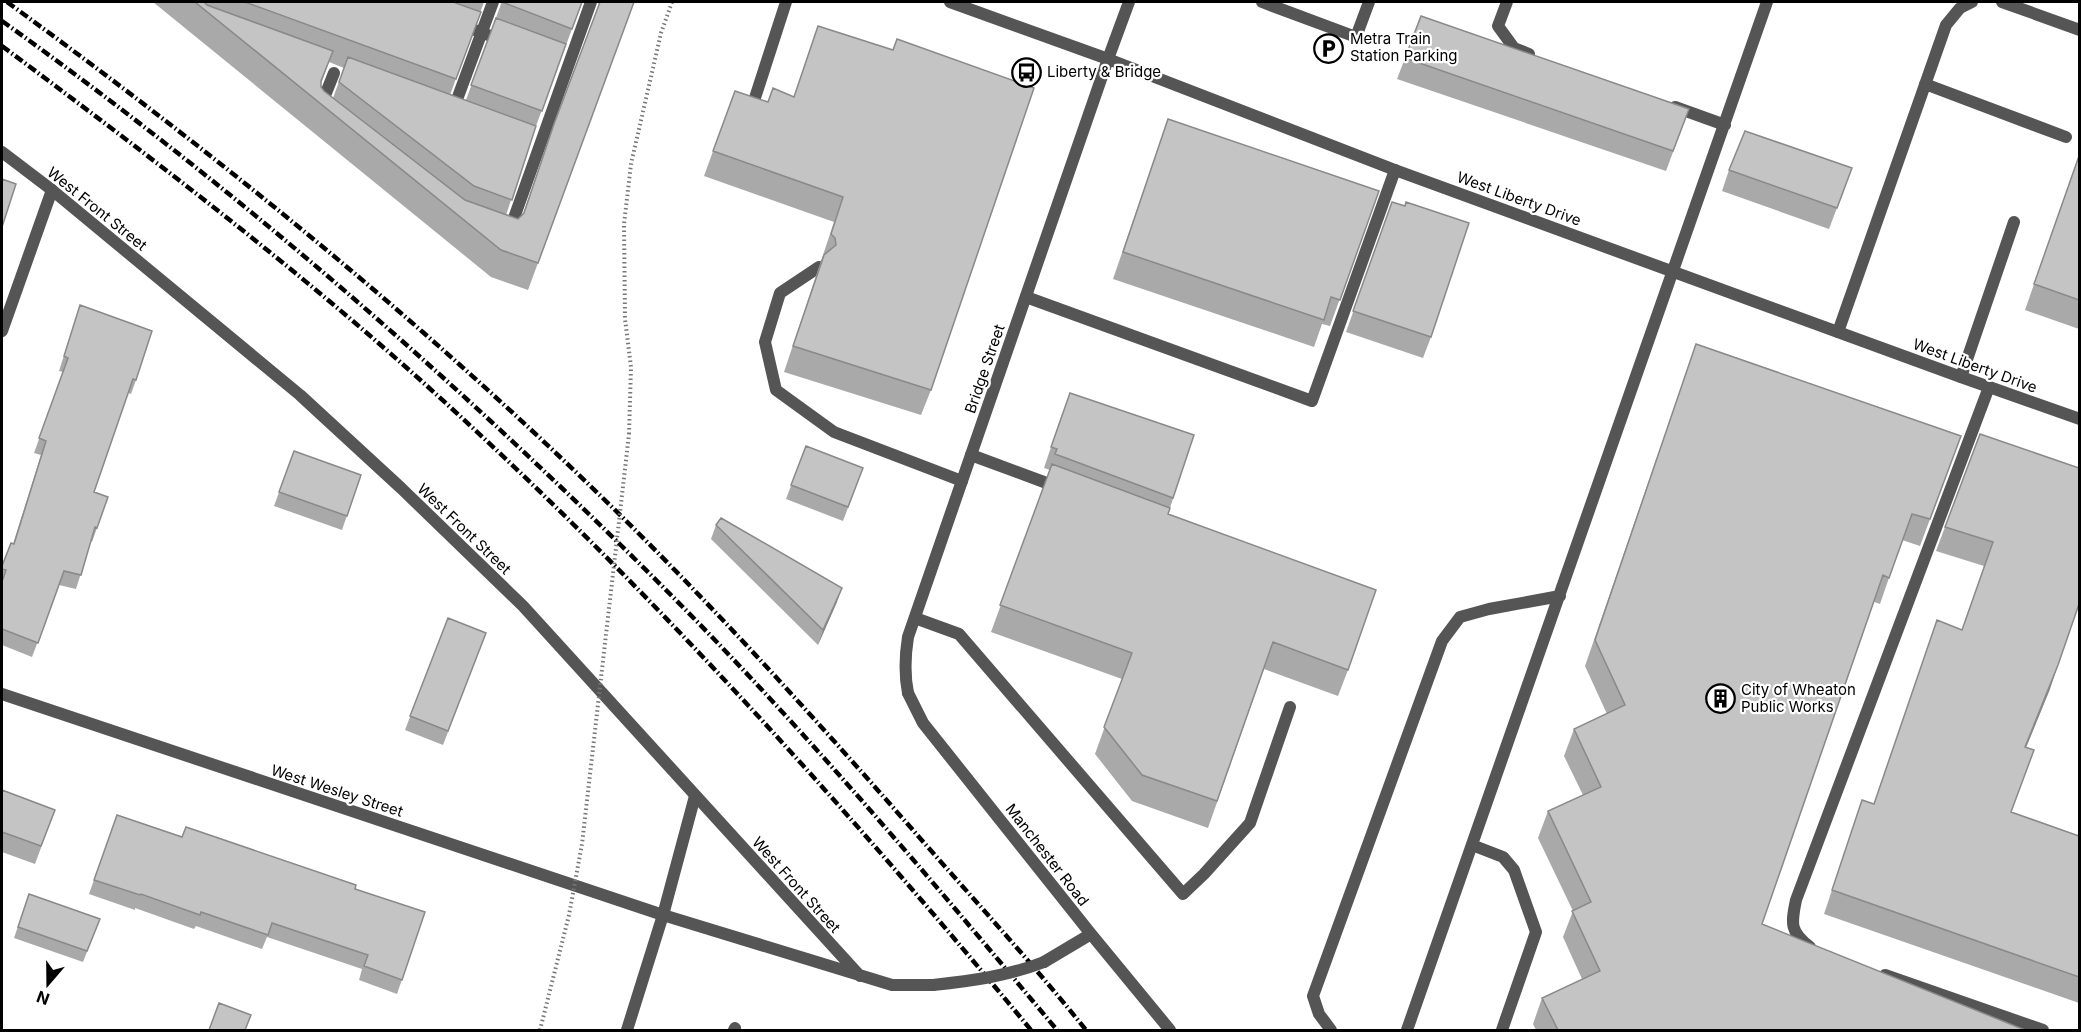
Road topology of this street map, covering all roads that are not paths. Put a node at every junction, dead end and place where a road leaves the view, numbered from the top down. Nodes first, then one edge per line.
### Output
1 (493, 2) edge
2 (591, 2) edge
3 (786, 2) edge
4 (950, 2) edge
5 (1129, 2) edge
6 (1262, 2) edge
7 (1369, 2) edge
8 (1507, 2) edge
9 (1767, 2) edge
10 (1972, 2) edge
11 (2002, 2) edge
12 (450, 21) edge
13 (2079, 30) edge
14 (481, 33) junction
15 (513, 45) edge
16 (1536, 57) edge
17 (1108, 59) junction
18 (334, 73) dead end
19 (1925, 84) junction
20 (1658, 101) edge
21 (753, 104) edge
22 (451, 117) edge
23 (329, 118) edge
24 (1725, 125) junction
25 (2066, 137) dead end
26 (2, 152) edge
27 (1395, 170) junction
28 (52, 190) junction
29 (2014, 222) dead end
30 (498, 234) edge
31 (819, 267) edge
32 (1674, 272) junction
33 (1026, 297) junction
34 (2, 331) edge
35 (1838, 332) junction
36 (1961, 377) junction
37 (1989, 387) junction
38 (2079, 419) edge
39 (971, 455) junction
40 (962, 481) junction
41 (1070, 492) edge
42 (1560, 596) junction
43 (915, 618) junction
44 (908, 693) joint
45 (2, 694) edge
46 (1290, 707) dead end
47 (695, 796) junction
48 (1472, 845) junction
49 (663, 915) junction
50 (1091, 934) junction
51 (1821, 952) edge
52 (1877, 972) edge
53 (860, 976) junction
54 (627, 1030) edge
55 (1170, 1030) edge
56 (1331, 1030) edge
57 (1407, 1030) edge
58 (1502, 1030) edge
59 (2043, 1030) edge

1 - 14 street
2 - 30 street
3 - 21 street
4 - 17 street, West Liberty Drive
5 - 17 street, Bridge Street
6 - 7 street
8 - 16 street
9 - 24 street
10 - 19 street
11 - 13 street
12 - 14 street
14 - 15 street
14 - 22 street
17 - 27 street, West Liberty Drive
17 - 33 street, Bridge Street
18 - 23 street
19 - 25 street
19 - 35 street
20 - 24 street
24 - 32 street
26 - 28 street, West Front Street
27 - 32 street, West Liberty Drive
27 - 33 street
28 - 34 street
28 - 47 street, West Front Street
29 - 36 street
31 - 40 street
32 - 35 street, West Liberty Drive
32 - 42 street
33 - 39 street, Bridge Street
35 - 36 street, West Liberty Drive
36 - 37 street, West Liberty Drive
37 - 38 street, West Liberty Drive
37 - 51 street
39 - 40 street, Bridge Street
39 - 41 street
40 - 43 street, Bridge Street
42 - 48 street
42 - 56 street
43 - 44 street, Bridge Street
43 - 46 street
44 - 50 street, Manchester Road
45 - 49 street, West Wesley Street
47 - 49 street
47 - 53 street, West Front Street
48 - 57 street
48 - 58 street
49 - 53 street, West Wesley Street
49 - 54 street
50 - 53 street, bridge
50 - 55 street, Manchester Road
52 - 59 street

